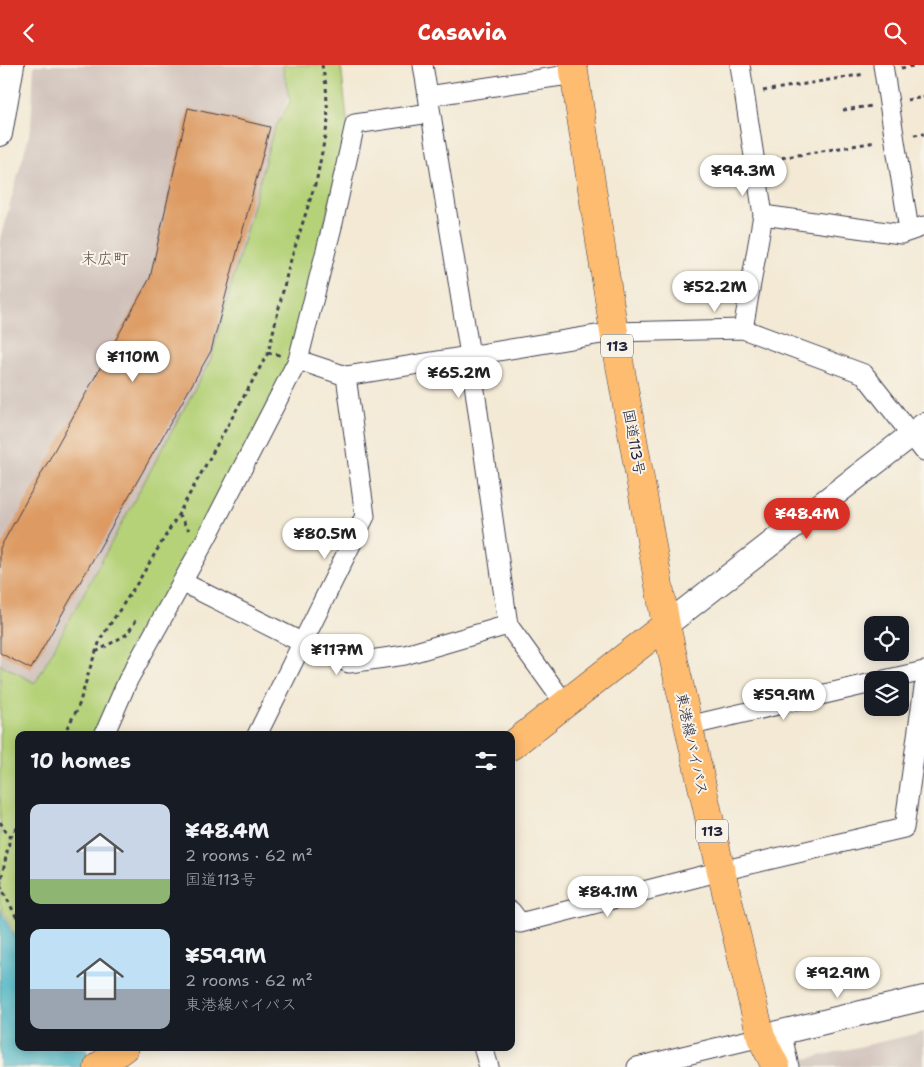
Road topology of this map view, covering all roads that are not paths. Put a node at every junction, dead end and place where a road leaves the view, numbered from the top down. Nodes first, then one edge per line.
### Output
1 (12, 65) edge
2 (423, 65) edge
3 (740, 65) edge
4 (884, 68) edge
5 (574, 70) edge
6 (429, 105) junction
7 (0, 134) edge
8 (763, 215) junction
9 (917, 228) edge
10 (743, 329) junction
11 (614, 332) junction
12 (470, 355) junction
13 (298, 360) junction
14 (346, 377) junction
15 (920, 437) edge
16 (182, 582) junction
17 (508, 625) junction
18 (666, 625) junction
19 (303, 643) junction
20 (924, 671) edge
21 (909, 674) edge
22 (864, 685) edge
23 (924, 687) edge
24 (565, 704) junction
25 (688, 726) junction
26 (106, 731) edge
27 (259, 731) edge
28 (515, 743) edge
29 (720, 871) junction
30 (515, 916) edge
31 (924, 998) edge
32 (761, 1037) junction
33 (120, 1051) edge
34 (484, 1051) edge
35 (99, 1067) edge
36 (489, 1067) edge
37 (638, 1067) edge
38 (758, 1067) edge
39 (776, 1067) edge
40 (789, 1067) edge

1 - 7 street
2 - 6 street
3 - 8 street
4 - 9 street
5 - 6 street
5 - 11 highway, 国道113号 / 113
6 - 12 street
6 - 13 street
8 - 9 street
8 - 10 street
10 - 11 street
10 - 15 street
11 - 12 street
11 - 18 highway, 国道113号 / 113
12 - 14 street
12 - 17 street
13 - 14 street
13 - 16 street
14 - 19 street
15 - 18 street
16 - 19 street
16 - 26 street
17 - 19 street
17 - 24 street
18 - 24 highway
18 - 25 highway, 東港線バイパス / 113
19 - 27 street
20 - 21 street
22 - 25 street
23 - 29 street
24 - 28 highway
25 - 29 highway, 東港線バイパス / 113
29 - 30 street
29 - 32 highway, 東港線バイパス / 113
31 - 32 street
32 - 37 street
32 - 38 highway, 東港線バイパス / 113
32 - 39 highway, 東港線バイパス / 113
32 - 40 street
33 - 35 highway
34 - 36 street

